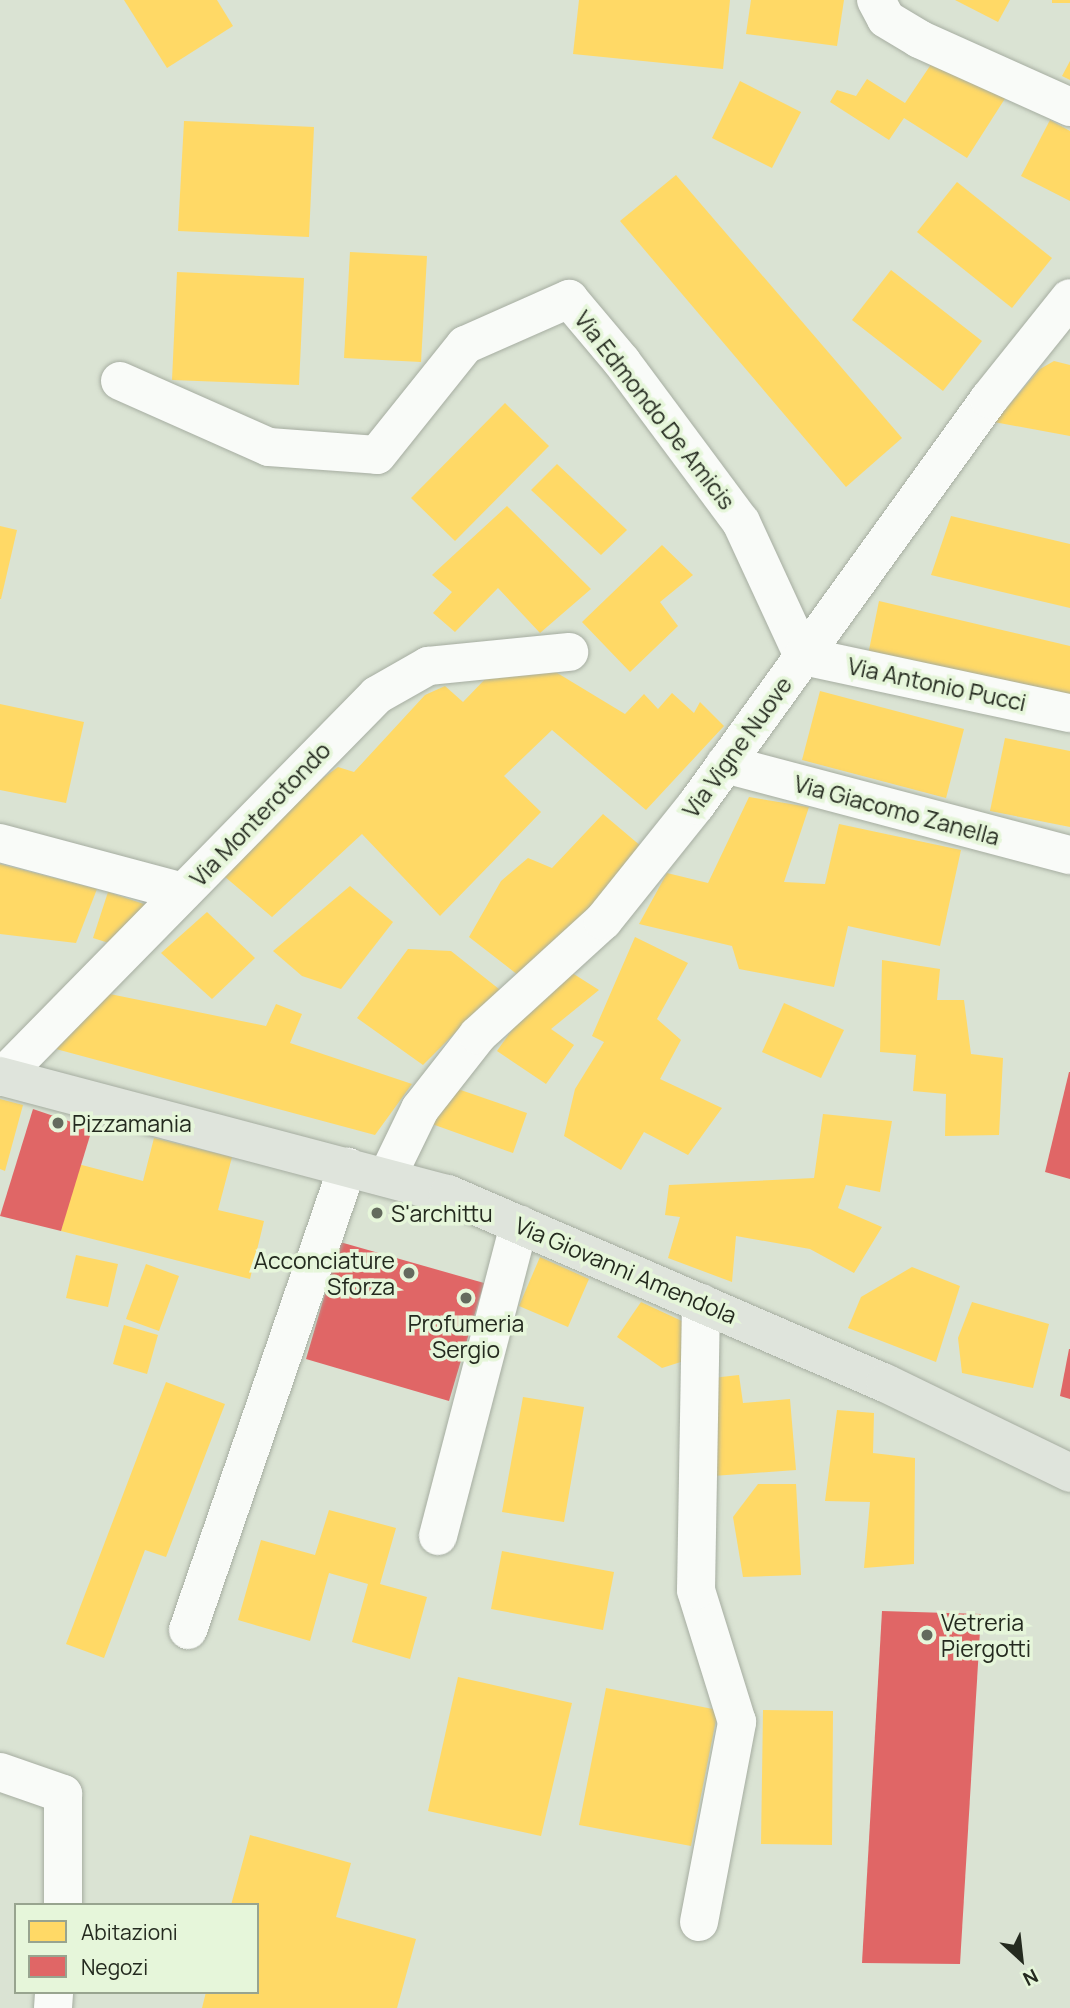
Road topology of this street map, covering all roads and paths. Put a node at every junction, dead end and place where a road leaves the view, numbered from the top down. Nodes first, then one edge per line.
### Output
1 (876, 0) edge
2 (1070, 107) edge
3 (1070, 298) edge
4 (1055, 340) edge
5 (120, 381) dead end
6 (569, 652) dead end
7 (803, 656) junction
8 (1070, 713) edge
9 (725, 764) junction
10 (0, 843) edge
11 (1070, 855) edge
12 (183, 892) junction
13 (1, 1077) edge
14 (347, 1167) junction
15 (387, 1177) junction
16 (519, 1224) junction
17 (701, 1303) junction
18 (1070, 1473) edge
19 (438, 1536) dead end
20 (188, 1630) dead end
21 (0, 1772) edge
22 (63, 1903) edge
23 (699, 1922) dead end

1 - 2 street
3 - 4 street, Via Vigne Nuove
4 - 7 street, Via Vigne Nuove
5 - 7 street, Via Edmondo De Amicis
6 - 12 street, Via Monterotondo
7 - 8 street, Via Antonio Pucci
7 - 9 street, Via Vigne Nuove
9 - 11 street, Via Giacomo Zanella
9 - 15 street, Via Vigne Nuove
10 - 12 street
12 - 13 street, Via Monterotondo
13 - 14 main road, Via Giovanni Amendola
14 - 15 main road, Via Giovanni Amendola
14 - 20 street
15 - 16 main road, Via Giovanni Amendola
16 - 17 main road, Via Giovanni Amendola
16 - 19 street
17 - 18 main road, Via Giovanni Amendola
17 - 23 street
21 - 22 street

